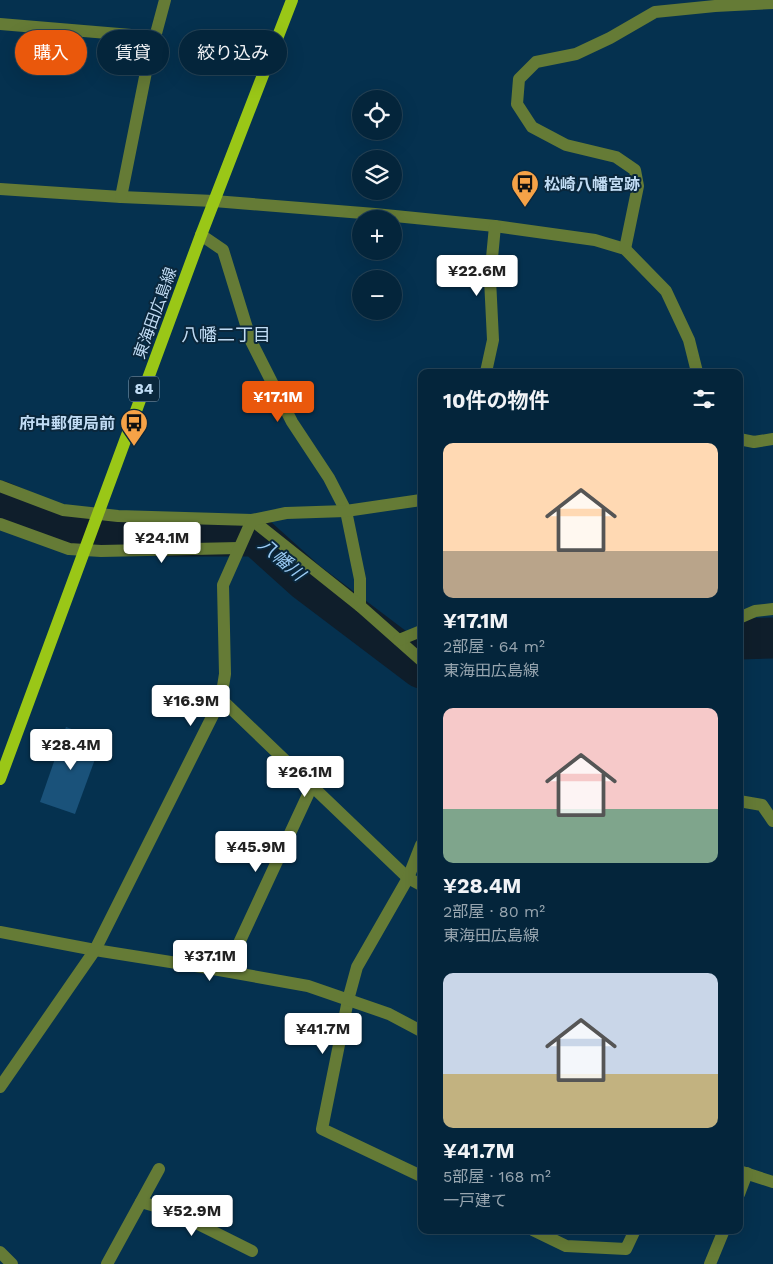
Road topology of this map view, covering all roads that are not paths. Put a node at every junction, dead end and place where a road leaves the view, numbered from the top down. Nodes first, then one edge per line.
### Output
1 (165, 0) edge
2 (292, 0) edge
3 (714, 3) edge
4 (773, 3) edge
5 (0, 24) edge
6 (157, 30) edge
7 (97, 32) edge
8 (145, 75) edge
9 (0, 189) edge
10 (121, 197) junction
11 (214, 201) junction
12 (495, 226) junction
13 (200, 235) junction
14 (625, 249) junction
15 (487, 369) edge
16 (696, 369) edge
17 (773, 439) edge
18 (743, 440) edge
19 (0, 486) edge
20 (418, 500) edge
21 (346, 510) junction
22 (98, 514) junction
23 (252, 520) junction
24 (0, 524) edge
25 (240, 548) junction
26 (85, 550) junction
27 (360, 606) junction
28 (773, 609) edge
29 (743, 616) edge
30 (418, 632) edge
31 (399, 640) junction
32 (418, 657) edge
33 (221, 699) junction
34 (0, 779) edge
35 (312, 786) junction
36 (743, 802) edge
37 (768, 804) edge
38 (773, 822) edge
39 (418, 853) edge
40 (408, 878) junction
41 (418, 883) edge
42 (0, 932) edge
43 (95, 950) junction
44 (226, 971) junction
45 (348, 1000) junction
46 (418, 1029) edge
47 (0, 1087) edge
48 (158, 1169) dead end
49 (743, 1172) edge
50 (418, 1175) edge
51 (773, 1182) edge
52 (141, 1202) junction
53 (541, 1234) edge
54 (633, 1234) edge
55 (722, 1234) edge
56 (252, 1251) dead end
57 (0, 1252) edge
58 (12, 1264) edge
59 (107, 1264) edge
60 (710, 1264) edge

1 - 6 street
2 - 11 main road, 東海田広島線 / 84
3 - 4 street
3 - 14 street
5 - 7 street
8 - 10 street
9 - 10 street
10 - 11 street
11 - 12 street
11 - 13 main road, 東海田広島線 / 84
12 - 14 street
12 - 15 street
13 - 21 street
13 - 22 main road, 東海田広島線 / 84
14 - 16 street
17 - 18 street
19 - 22 street
20 - 21 street
21 - 23 street
21 - 27 street
22 - 23 street
22 - 26 main road, 東海田広島線 / 84
23 - 25 street
23 - 27 street
24 - 26 street
25 - 26 street
25 - 33 street
26 - 34 main road, 東海田広島線 / 84
27 - 31 street
28 - 29 street
30 - 31 street
31 - 32 street
33 - 35 street
33 - 43 street
35 - 40 street
35 - 44 street
36 - 37 street
37 - 38 street
39 - 40 street
40 - 41 street
40 - 45 street
42 - 43 street
43 - 44 street
43 - 47 street
44 - 45 street
45 - 46 street
45 - 50 street
48 - 52 street
49 - 51 street
52 - 56 street
52 - 59 street
53 - 54 street
55 - 60 street
57 - 58 street

